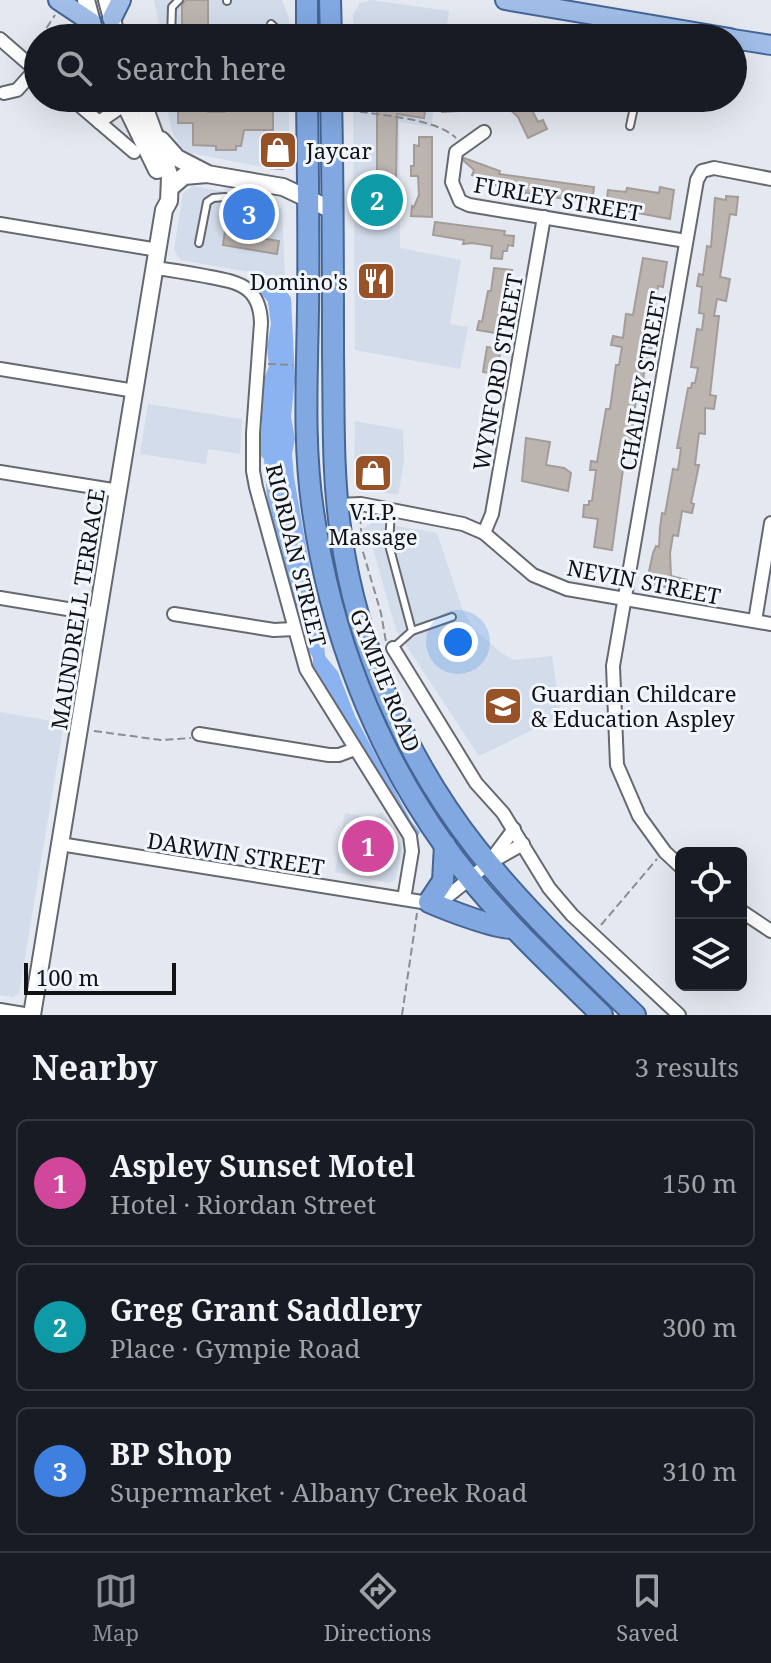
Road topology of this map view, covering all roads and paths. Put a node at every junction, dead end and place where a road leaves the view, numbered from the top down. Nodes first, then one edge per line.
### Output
1 (86, 0) edge
2 (121, 0) edge
3 (179, 0) edge
4 (307, 0) edge
5 (330, 0) edge
6 (505, 0) edge
7 (58, 5) edge
8 (110, 9) edge
9 (48, 24) edge
10 (85, 24) edge
11 (92, 24) edge
12 (171, 24) edge
13 (307, 24) edge
14 (331, 24) edge
15 (617, 24) edge
16 (0, 39) edge
17 (747, 41) edge
18 (771, 45) edge
19 (24, 60) edge
20 (24, 83) edge
21 (4, 93) dead end
22 (87, 112) edge
23 (113, 112) edge
24 (135, 112) edge
25 (139, 112) edge
26 (307, 112) edge
27 (332, 112) edge
28 (373, 112) edge
29 (633, 112) edge
30 (99, 122) junction
31 (630, 126) dead end
32 (484, 132) dead end
33 (157, 137) junction
34 (463, 144) junction
35 (134, 152) dead end
36 (207, 174) junction
37 (771, 179) edge
38 (171, 187) junction
39 (225, 197) dead end
40 (308, 197) junction
41 (164, 210) junction
42 (332, 210) junction
43 (544, 217) junction
44 (0, 224) edge
45 (686, 241) junction
46 (199, 243) dead end
47 (158, 250) junction
48 (155, 268) junction
49 (258, 363) junction
50 (293, 365) dead end
51 (0, 369) edge
52 (135, 391) junction
53 (307, 432) junction
54 (334, 432) junction
55 (0, 472) edge
56 (119, 491) junction
57 (338, 505) junction
58 (391, 509) junction
59 (360, 515) dead end
60 (771, 523) edge
61 (484, 533) junction
62 (0, 598) edge
63 (625, 599) junction
64 (98, 614) junction
65 (174, 614) dead end
66 (452, 617) dead end
67 (755, 621) junction
68 (771, 624) edge
69 (294, 629) junction
70 (412, 631) junction
71 (393, 648) junction
72 (80, 728) junction
73 (199, 734) joint
74 (355, 749) junction
75 (514, 829) junction
76 (60, 844) junction
77 (523, 844) junction
78 (445, 845) junction
79 (665, 852) junction
80 (675, 861) edge
81 (489, 863) junction
82 (471, 879) junction
83 (404, 899) junction
84 (422, 909) junction
85 (747, 915) edge
86 (513, 928) junction
87 (771, 931) edge
88 (593, 934) junction
89 (0, 1011) edge
90 (24, 1015) edge
91 (32, 1015) edge
92 (402, 1015) edge
93 (602, 1015) edge
94 (635, 1015) edge
95 (679, 1015) edge

1 - 11 main road
2 - 8 main road
3 - 12 lane
4 - 13 highway
5 - 14 highway
6 - 15 main road
7 - 9 path
7 - 10 main road
16 - 19 street
17 - 18 main road
20 - 21 street
22 - 30 street
23 - 30 street
24 - 41 main road, MAUNDRELL TERRACE
25 - 33 main road
26 - 40 highway, GYMPIE ROAD
27 - 42 highway, GYMPIE ROAD
28 - 34 path
29 - 31 lane
30 - 35 street
32 - 34 street, FURLEY STREET
33 - 36 main road
33 - 38 main road
34 - 43 street, FURLEY STREET
36 - 38 main road
36 - 40 main road
37 - 45 street, CHAILEY STREET
38 - 41 main road, MAUNDRELL TERRACE
39 - 46 lane
40 - 42 main road
40 - 53 highway, GYMPIE ROAD
41 - 47 main road, MAUNDRELL TERRACE
42 - 54 highway, GYMPIE ROAD
43 - 45 street, FURLEY STREET
43 - 61 street, WYNFORD STREET
44 - 47 street
45 - 63 street, CHAILEY STREET
47 - 48 main road, MAUNDRELL TERRACE
48 - 49 street, RIORDAN STREET
48 - 52 main road, MAUNDRELL TERRACE
49 - 50 path
49 - 69 street, RIORDAN STREET
51 - 52 street
52 - 56 main road, MAUNDRELL TERRACE
53 - 54 highway
53 - 78 highway, GYMPIE ROAD
54 - 57 highway, GYMPIE ROAD
55 - 56 street
56 - 64 main road, MAUNDRELL TERRACE
57 - 58 street, NEVIN STREET
57 - 81 highway, GYMPIE ROAD
58 - 61 street, NEVIN STREET
58 - 70 lane
59 - 71 path
60 - 67 street
61 - 63 street, NEVIN STREET
62 - 64 street
63 - 67 street, NEVIN STREET
63 - 79 street, CHAILEY STREET
64 - 72 main road, MAUNDRELL TERRACE
65 - 69 street
66 - 70 lane
67 - 68 street, NEVIN STREET
69 - 74 street, RIORDAN STREET
70 - 71 lane
71 - 75 street, GYMPIE ROAD
72 - 73 path
72 - 76 main road, MAUNDRELL TERRACE
73 - 74 street
74 - 83 street, RIORDAN STREET
75 - 77 street, GYMPIE ROAD
75 - 81 street
76 - 83 street, DARWIN STREET
76 - 91 main road, MAUNDRELL TERRACE
77 - 81 street
77 - 88 street, GYMPIE ROAD
78 - 82 highway, GYMPIE ROAD
78 - 84 highway
79 - 80 street, CHAILEY STREET
79 - 88 path
81 - 82 street
81 - 94 highway, GYMPIE ROAD
82 - 84 street
82 - 86 highway, GYMPIE ROAD
83 - 84 street, DARWIN STREET
84 - 86 highway
84 - 92 path
85 - 87 street
86 - 93 highway, GYMPIE ROAD
88 - 95 street, GYMPIE ROAD
89 - 90 street

